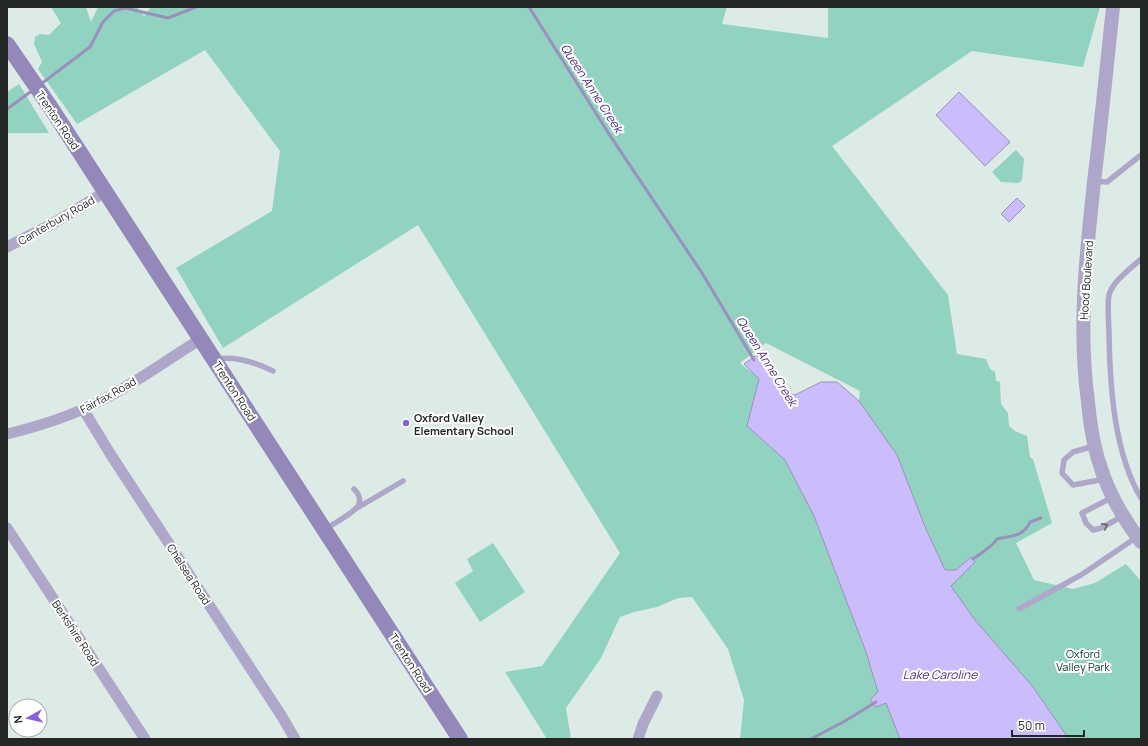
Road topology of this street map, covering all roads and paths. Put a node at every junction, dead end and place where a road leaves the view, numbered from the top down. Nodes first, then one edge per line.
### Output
1 (1113, 7) edge
2 (7, 44) edge
3 (1141, 155) edge
4 (1094, 180) junction
5 (105, 192) junction
6 (7, 247) edge
7 (1141, 259) edge
8 (201, 339) junction
9 (214, 359) junction
10 (273, 371) dead end
11 (83, 409) junction
12 (7, 434) edge
13 (1095, 446) junction
14 (1105, 479) junction
15 (403, 481) dead end
16 (354, 489) dead end
17 (1113, 497) junction
18 (1141, 498) edge
19 (356, 508) junction
20 (1122, 516) junction
21 (7, 528) edge
22 (324, 529) junction
23 (1139, 540) edge
24 (1018, 609) dead end
25 (657, 696) dead end
26 (145, 739) edge
27 (295, 739) edge
28 (460, 739) edge
29 (638, 739) edge

1 - 4 street, Hood Boulevard
2 - 5 main road, Trenton Road
3 - 4 lane
4 - 13 street, Hood Boulevard
5 - 6 street, Canterbury Road
5 - 8 main road, Trenton Road
7 - 18 lane
8 - 9 main road, Trenton Road
8 - 11 street, Fairfax Road
9 - 10 lane
9 - 22 main road, Trenton Road
11 - 12 street, Fairfax Road
11 - 27 street, Chelsea Road
13 - 14 street, Hood Boulevard
13 - 14 lane
14 - 17 street, Hood Boulevard
15 - 19 lane
16 - 19 lane
17 - 20 street, Hood Boulevard
17 -> 20 lane
19 - 22 lane
20 - 23 street, Hood Boulevard
21 - 26 street, Berkshire Road
22 - 28 main road, Trenton Road
23 - 24 lane
25 - 29 street

